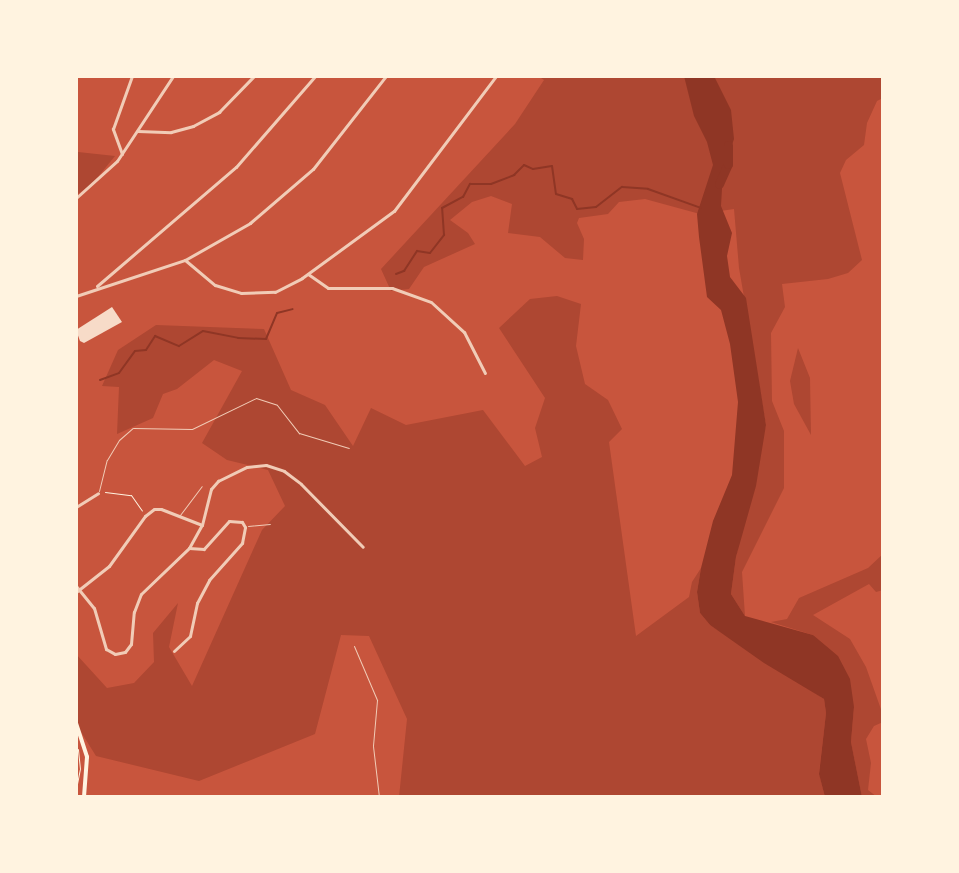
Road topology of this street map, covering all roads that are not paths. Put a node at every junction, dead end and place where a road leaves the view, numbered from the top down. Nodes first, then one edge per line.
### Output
1 (132, 76) edge
2 (173, 76) edge
3 (254, 76) edge
4 (315, 76) edge
5 (386, 76) edge
6 (496, 76) edge
7 (138, 131) junction
8 (122, 154) junction
9 (76, 198) edge
10 (185, 260) junction
11 (308, 274) junction
12 (97, 288) junction
13 (76, 296) edge
14 (485, 373) dead end
15 (349, 448) dead end
16 (202, 486) dead end
17 (98, 493) joint
18 (76, 507) edge
19 (178, 516) junction
20 (270, 524) dead end
21 (202, 525) junction
22 (245, 527) junction
23 (356, 538) junction
24 (350, 544) dead end
25 (363, 547) dead end
26 (189, 548) junction
27 (77, 589) edge
28 (354, 646) dead end
29 (174, 651) dead end
30 (76, 723) edge
31 (84, 797) edge
32 (379, 797) edge

1 - 8 street
2 - 7 street
3 - 7 street
4 - 12 street
5 - 10 street
6 - 11 street
7 - 8 street
8 - 9 street
10 - 11 street
10 - 12 street
11 - 14 street
12 - 13 street
15 - 17 lane
16 - 19 lane
17 - 18 street
19 - 21 street
19 - 27 street
20 - 22 lane
21 - 23 street
21 - 26 street
22 - 26 street
22 - 29 street
23 - 24 street
23 - 25 street
26 - 27 street
28 - 32 lane
30 - 31 main road

